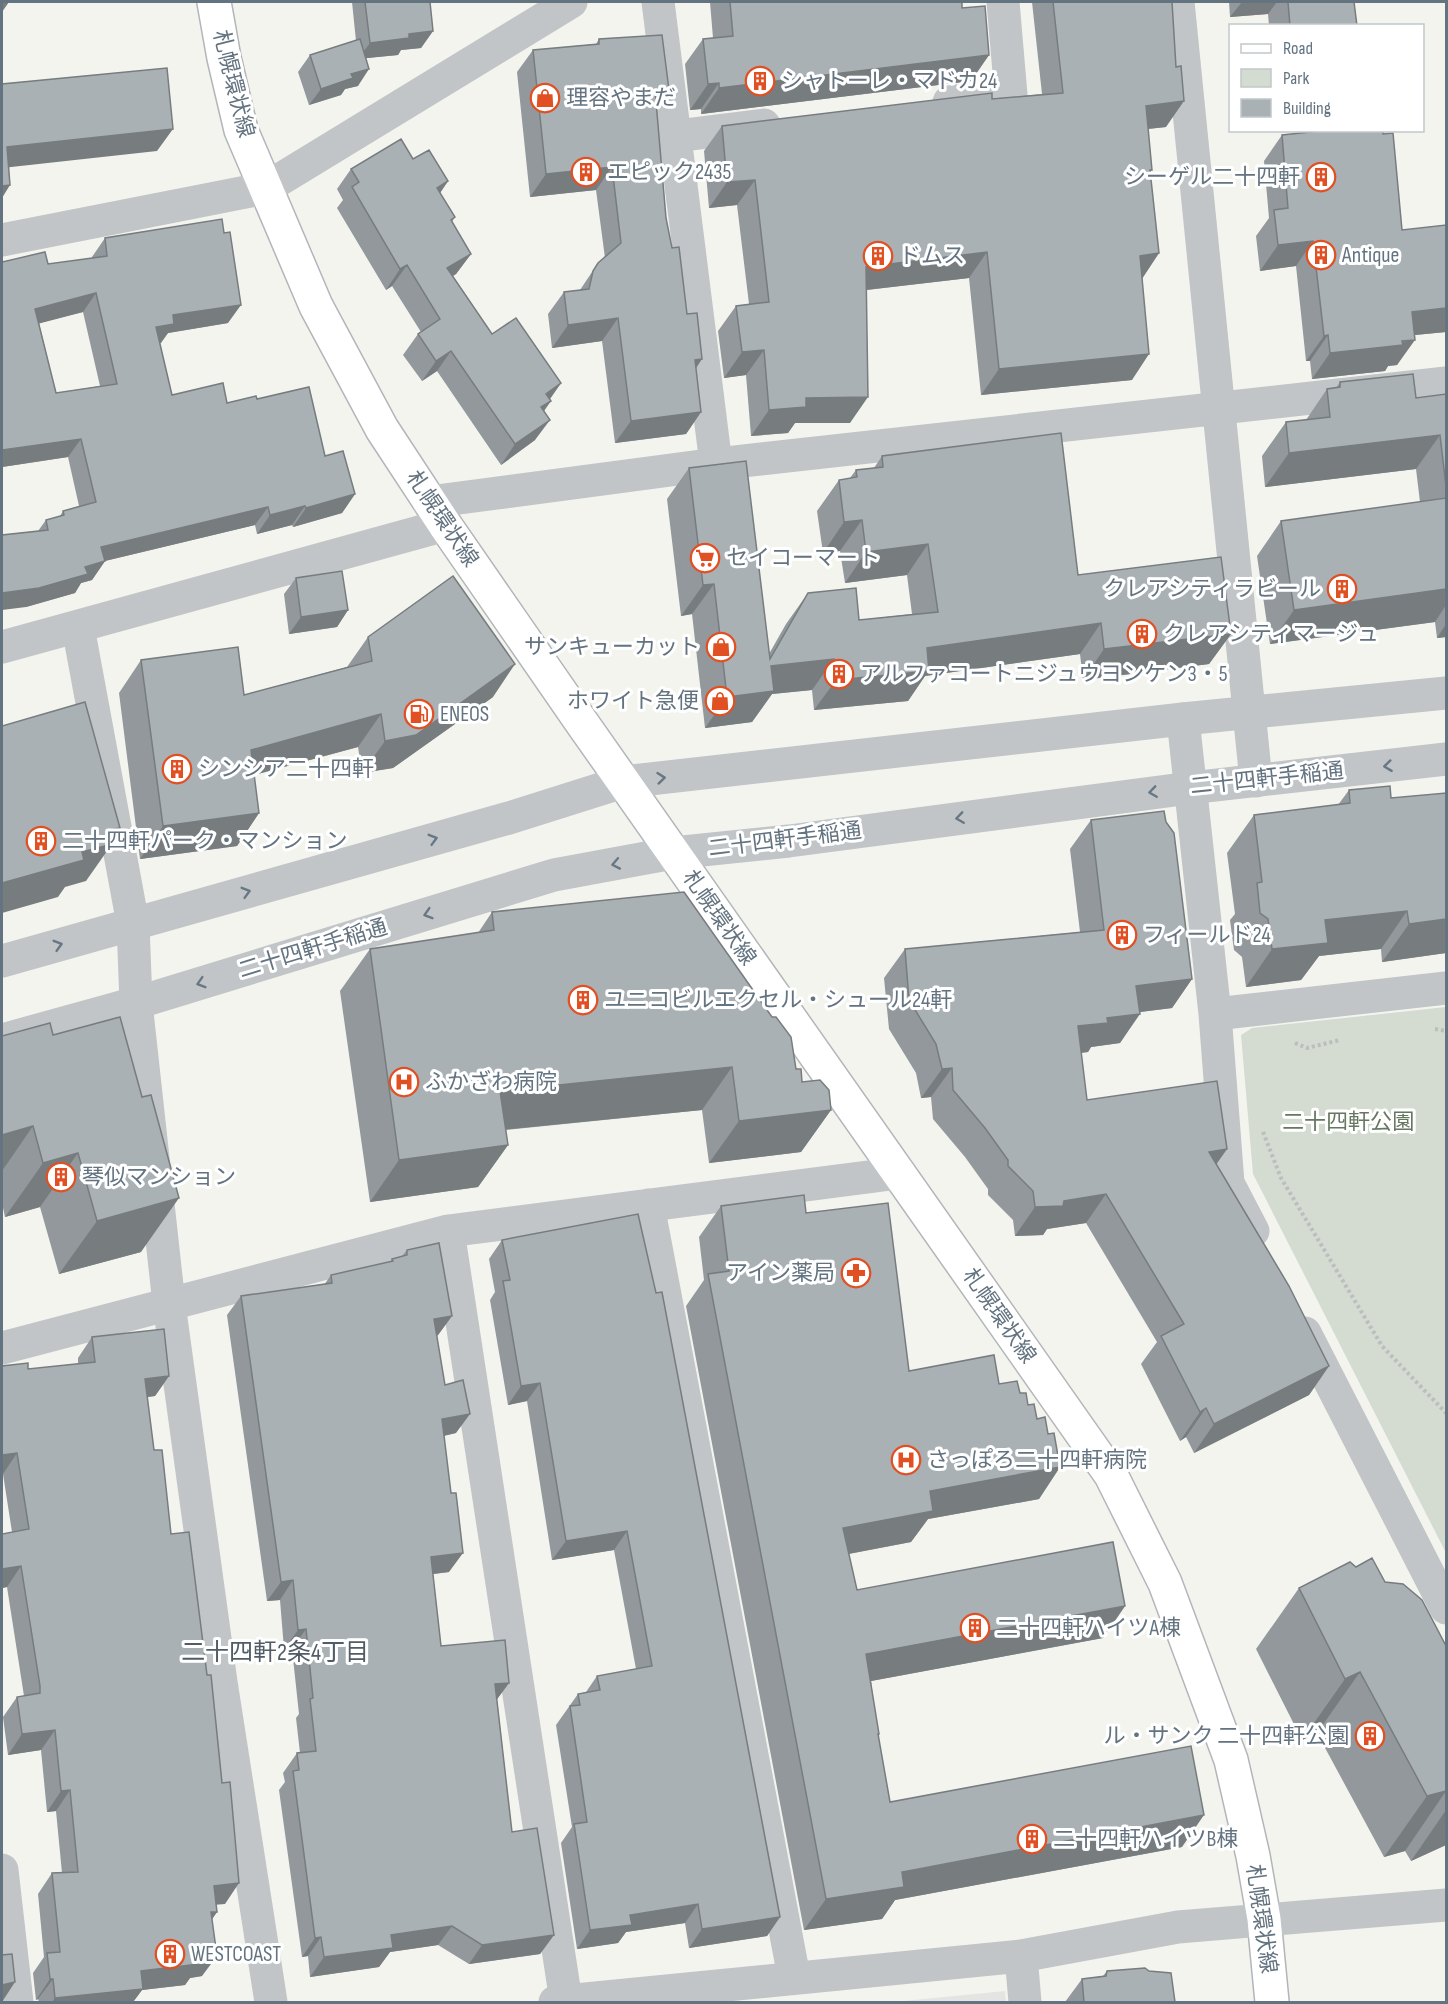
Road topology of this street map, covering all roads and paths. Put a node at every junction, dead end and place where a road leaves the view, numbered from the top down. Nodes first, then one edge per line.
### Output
1 (214, 2) edge
2 (571, 2) edge
3 (658, 2) edge
4 (1003, 2) edge
5 (1178, 2) edge
6 (919, 106) edge
7 (792, 122) edge
8 (676, 136) junction
9 (267, 188) junction
10 (2, 240) edge
11 (1446, 383) edge
12 (1218, 407) junction
13 (716, 464) junction
14 (437, 514) junction
15 (78, 627) junction
16 (2, 647) edge
17 (1446, 693) edge
18 (1248, 713) junction
19 (1183, 719) junction
20 (1446, 759) edge
21 (1256, 781) junction
22 (623, 782) junction
23 (1190, 788) junction
24 (674, 853) junction
25 (134, 924) junction
26 (2, 961) edge
27 (1446, 988) edge
28 (136, 1003) junction
29 (1215, 1014) junction
30 (2, 1040) edge
31 (1259, 1123) dead end
32 (899, 1173) junction
33 (648, 1205) junction
34 (448, 1231) junction
35 (1266, 1257) edge
36 (169, 1304) junction
37 (1294, 1310) edge
38 (2, 1348) edge
39 (1446, 1413) edge
40 (1446, 1608) edge
41 (2, 1870) edge
42 (1446, 1905) edge
43 (1264, 1919) junction
44 (1020, 1956) junction
45 (794, 1977) junction
46 (17, 2002) edge
47 (271, 2002) edge
48 (560, 2002) edge
49 (1025, 2002) edge
50 (1272, 2002) edge

1 - 9 main road, 札幌環状線
2 - 9 street
3 - 8 street
4 - 6 street
5 - 12 street
7 - 8 street
8 - 13 street
9 - 10 street
9 - 14 main road, 札幌環状線
11 - 12 street
12 - 13 street
12 - 18 street
13 - 14 street
14 - 15 street
14 - 22 main road, 札幌環状線
15 - 16 street
15 - 25 street
17 - 18 street
18 - 19 street
18 - 21 street
22 -> 19 street
19 - 23 street
20 -> 21 street, 二十四軒手稲通
21 - 23 street, 二十四軒手稲通
22 - 24 main road, 札幌環状線
25 -> 22 street
23 -> 24 street, 二十四軒手稲通
23 - 29 street
24 -> 28 street, 二十四軒手稲通
24 - 32 main road, 札幌環状線
26 -> 25 street
25 - 28 street
27 - 29 street
28 - 30 street, 二十四軒手稲通
28 - 36 street
29 - 35 street
31 - 39 path
32 - 33 street
32 - 43 main road, 札幌環状線
33 - 34 street
33 - 45 street
34 - 36 street
34 - 48 street
36 - 38 street
36 - 47 street
37 - 40 street
41 - 46 street
42 - 43 street
43 - 44 street
43 - 50 main road, 札幌環状線
44 - 45 street
44 - 49 street
45 - 48 street

